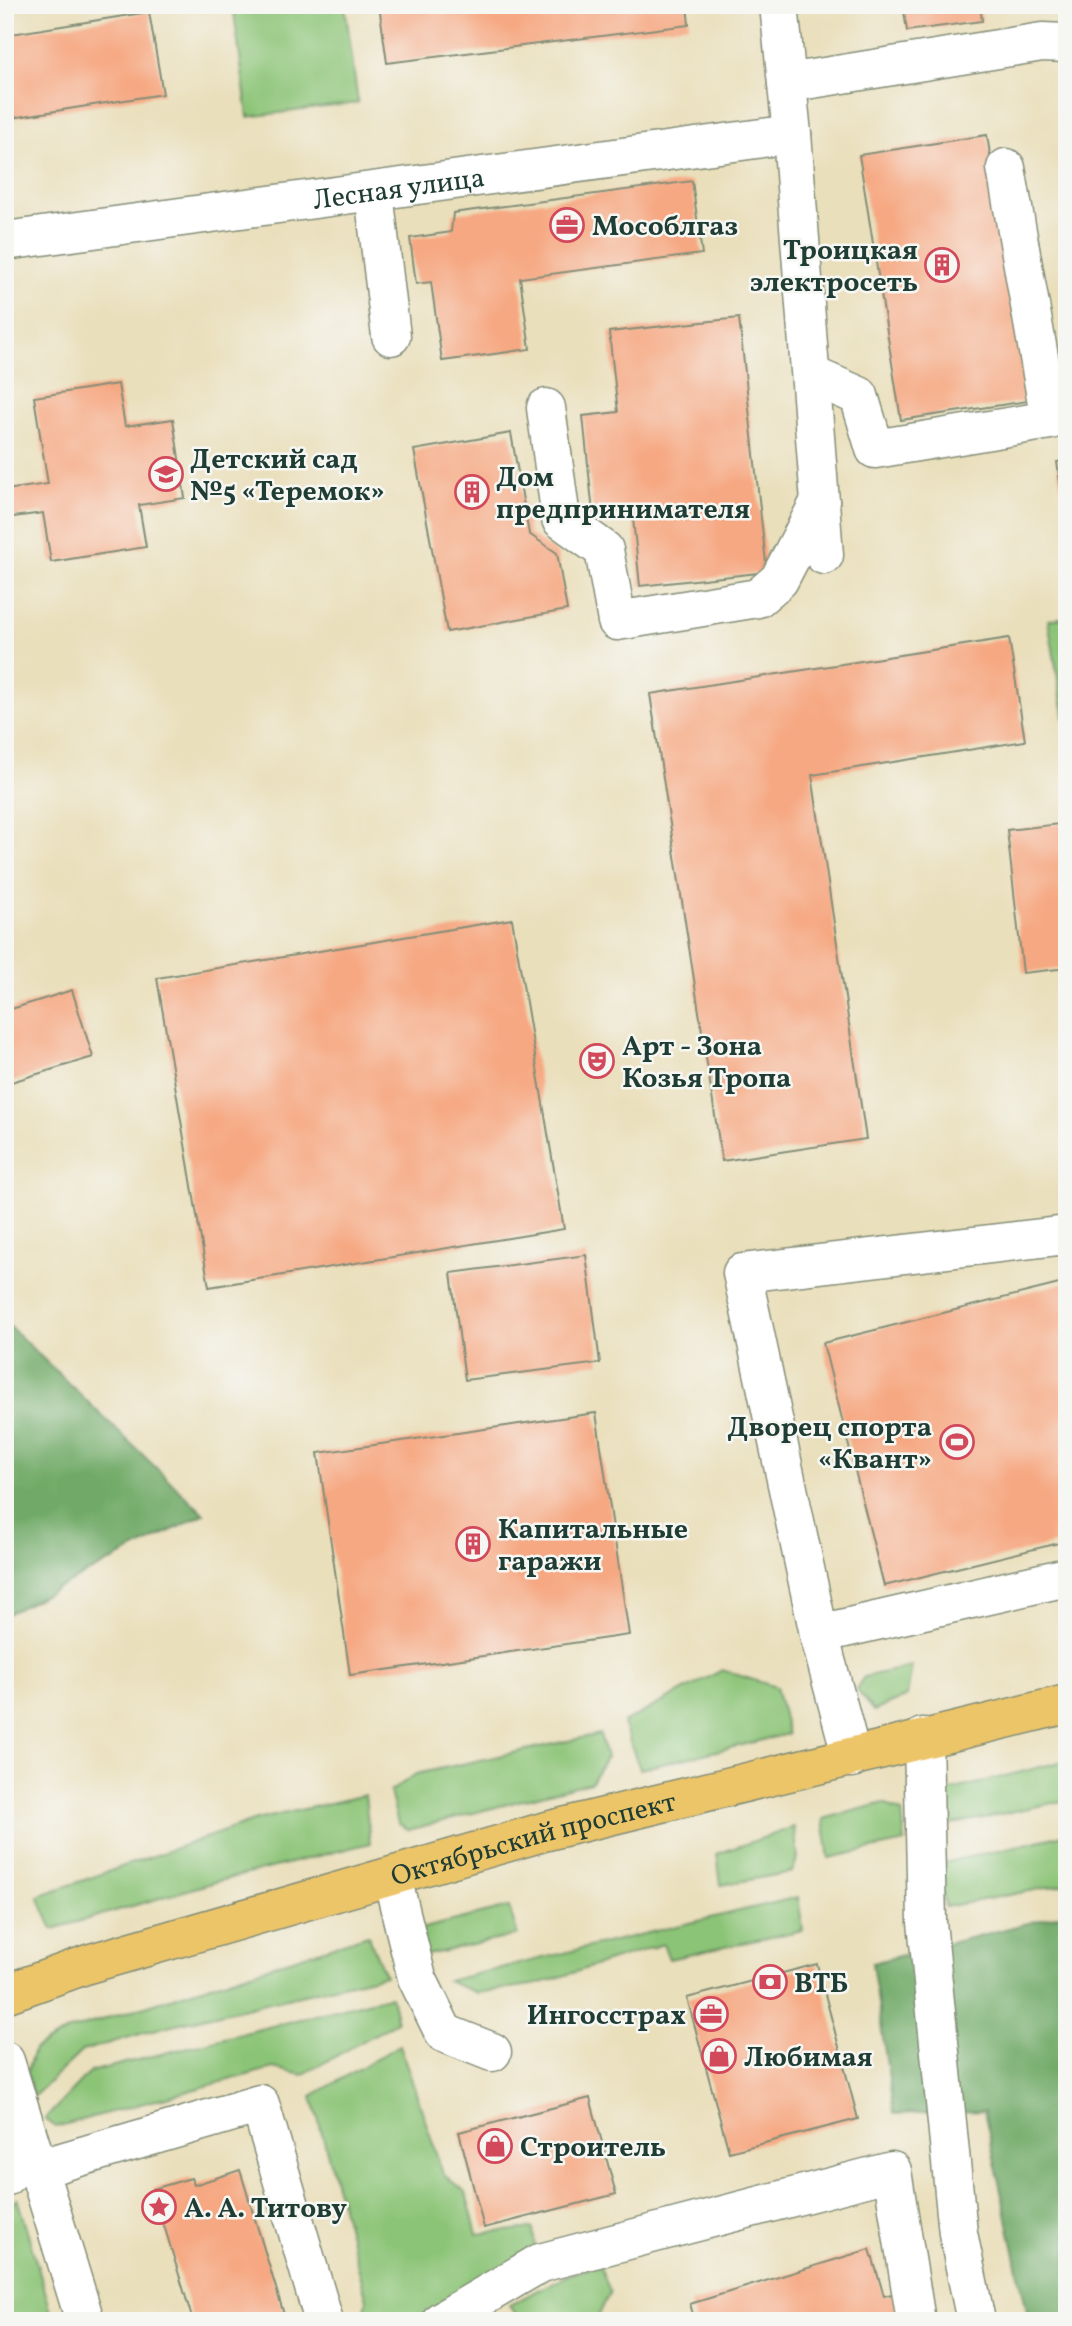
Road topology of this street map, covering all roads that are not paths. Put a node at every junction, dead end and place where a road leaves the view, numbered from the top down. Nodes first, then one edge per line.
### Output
1 (779, 5) edge
2 (1067, 43) edge
3 (787, 83) junction
4 (792, 134) junction
5 (1006, 168) dead end
6 (374, 193) junction
7 (5, 241) edge
8 (391, 336) dead end
9 (811, 375) junction
10 (546, 408) dead end
11 (820, 501) junction
12 (824, 555) dead end
13 (1067, 1235) edge
14 (1067, 1577) edge
15 (819, 1634) junction
16 (1067, 1704) edge
17 (923, 1737) junction
18 (852, 1758) junction
19 (392, 1877) junction
20 (5, 1994) edge
21 (492, 2052) dead end
22 (5, 2061) edge
23 (25, 2166) edge
24 (85, 2321) edge
25 (324, 2321) edge
26 (441, 2321) edge
27 (916, 2321) edge
28 (976, 2321) edge

1 - 3 street
2 - 3 street
3 - 4 street
4 - 6 street, Лесная улица
4 - 9 street
5 - 9 street
6 - 7 street, Лесная улица
6 - 8 street
9 - 11 street
10 - 11 street
11 - 12 street
13 - 15 street
14 - 15 street
15 - 18 street
16 - 17 main road, Октябрьский проспект
17 - 18 main road, Октябрьский проспект
17 - 28 street
18 - 19 main road, Октябрьский проспект
19 - 20 main road, Октябрьский проспект
19 - 21 street
22 - 23 street
23 - 24 street
23 - 25 street
26 - 27 street

